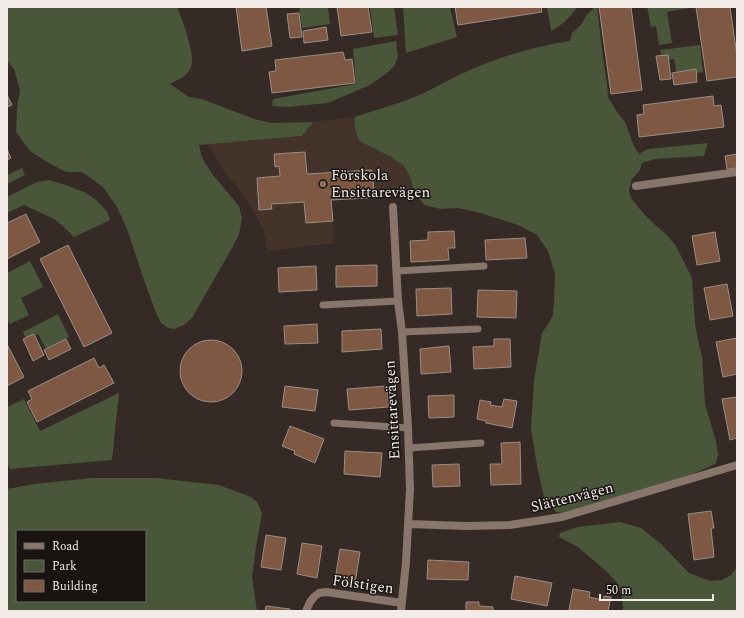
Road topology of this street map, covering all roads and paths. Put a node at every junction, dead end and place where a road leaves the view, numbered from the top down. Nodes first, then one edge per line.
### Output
1 (737, 172) edge
2 (636, 186) dead end
3 (393, 207) dead end
4 (484, 266) dead end
5 (397, 271) junction
6 (398, 301) junction
7 (323, 305) dead end
8 (478, 329) dead end
9 (402, 332) junction
10 (334, 423) dead end
11 (408, 428) junction
12 (481, 443) dead end
13 (409, 448) junction
14 (737, 465) edge
15 (408, 524) junction
16 (401, 607) edge
17 (306, 611) edge

1 - 2 street
3 - 5 street, Ensittarevägen
4 - 5 lane
5 - 6 street, Ensittarevägen
6 - 7 lane
6 - 9 street, Ensittarevägen
8 - 9 lane
9 - 11 street, Ensittarevägen
10 - 11 lane
11 - 13 street, Ensittarevägen
12 - 13 lane
13 - 15 street, Ensittarevägen
14 - 15 street, Slättenvägen
15 - 16 street, Ensittarevägen
16 - 17 street, Fölstigen

